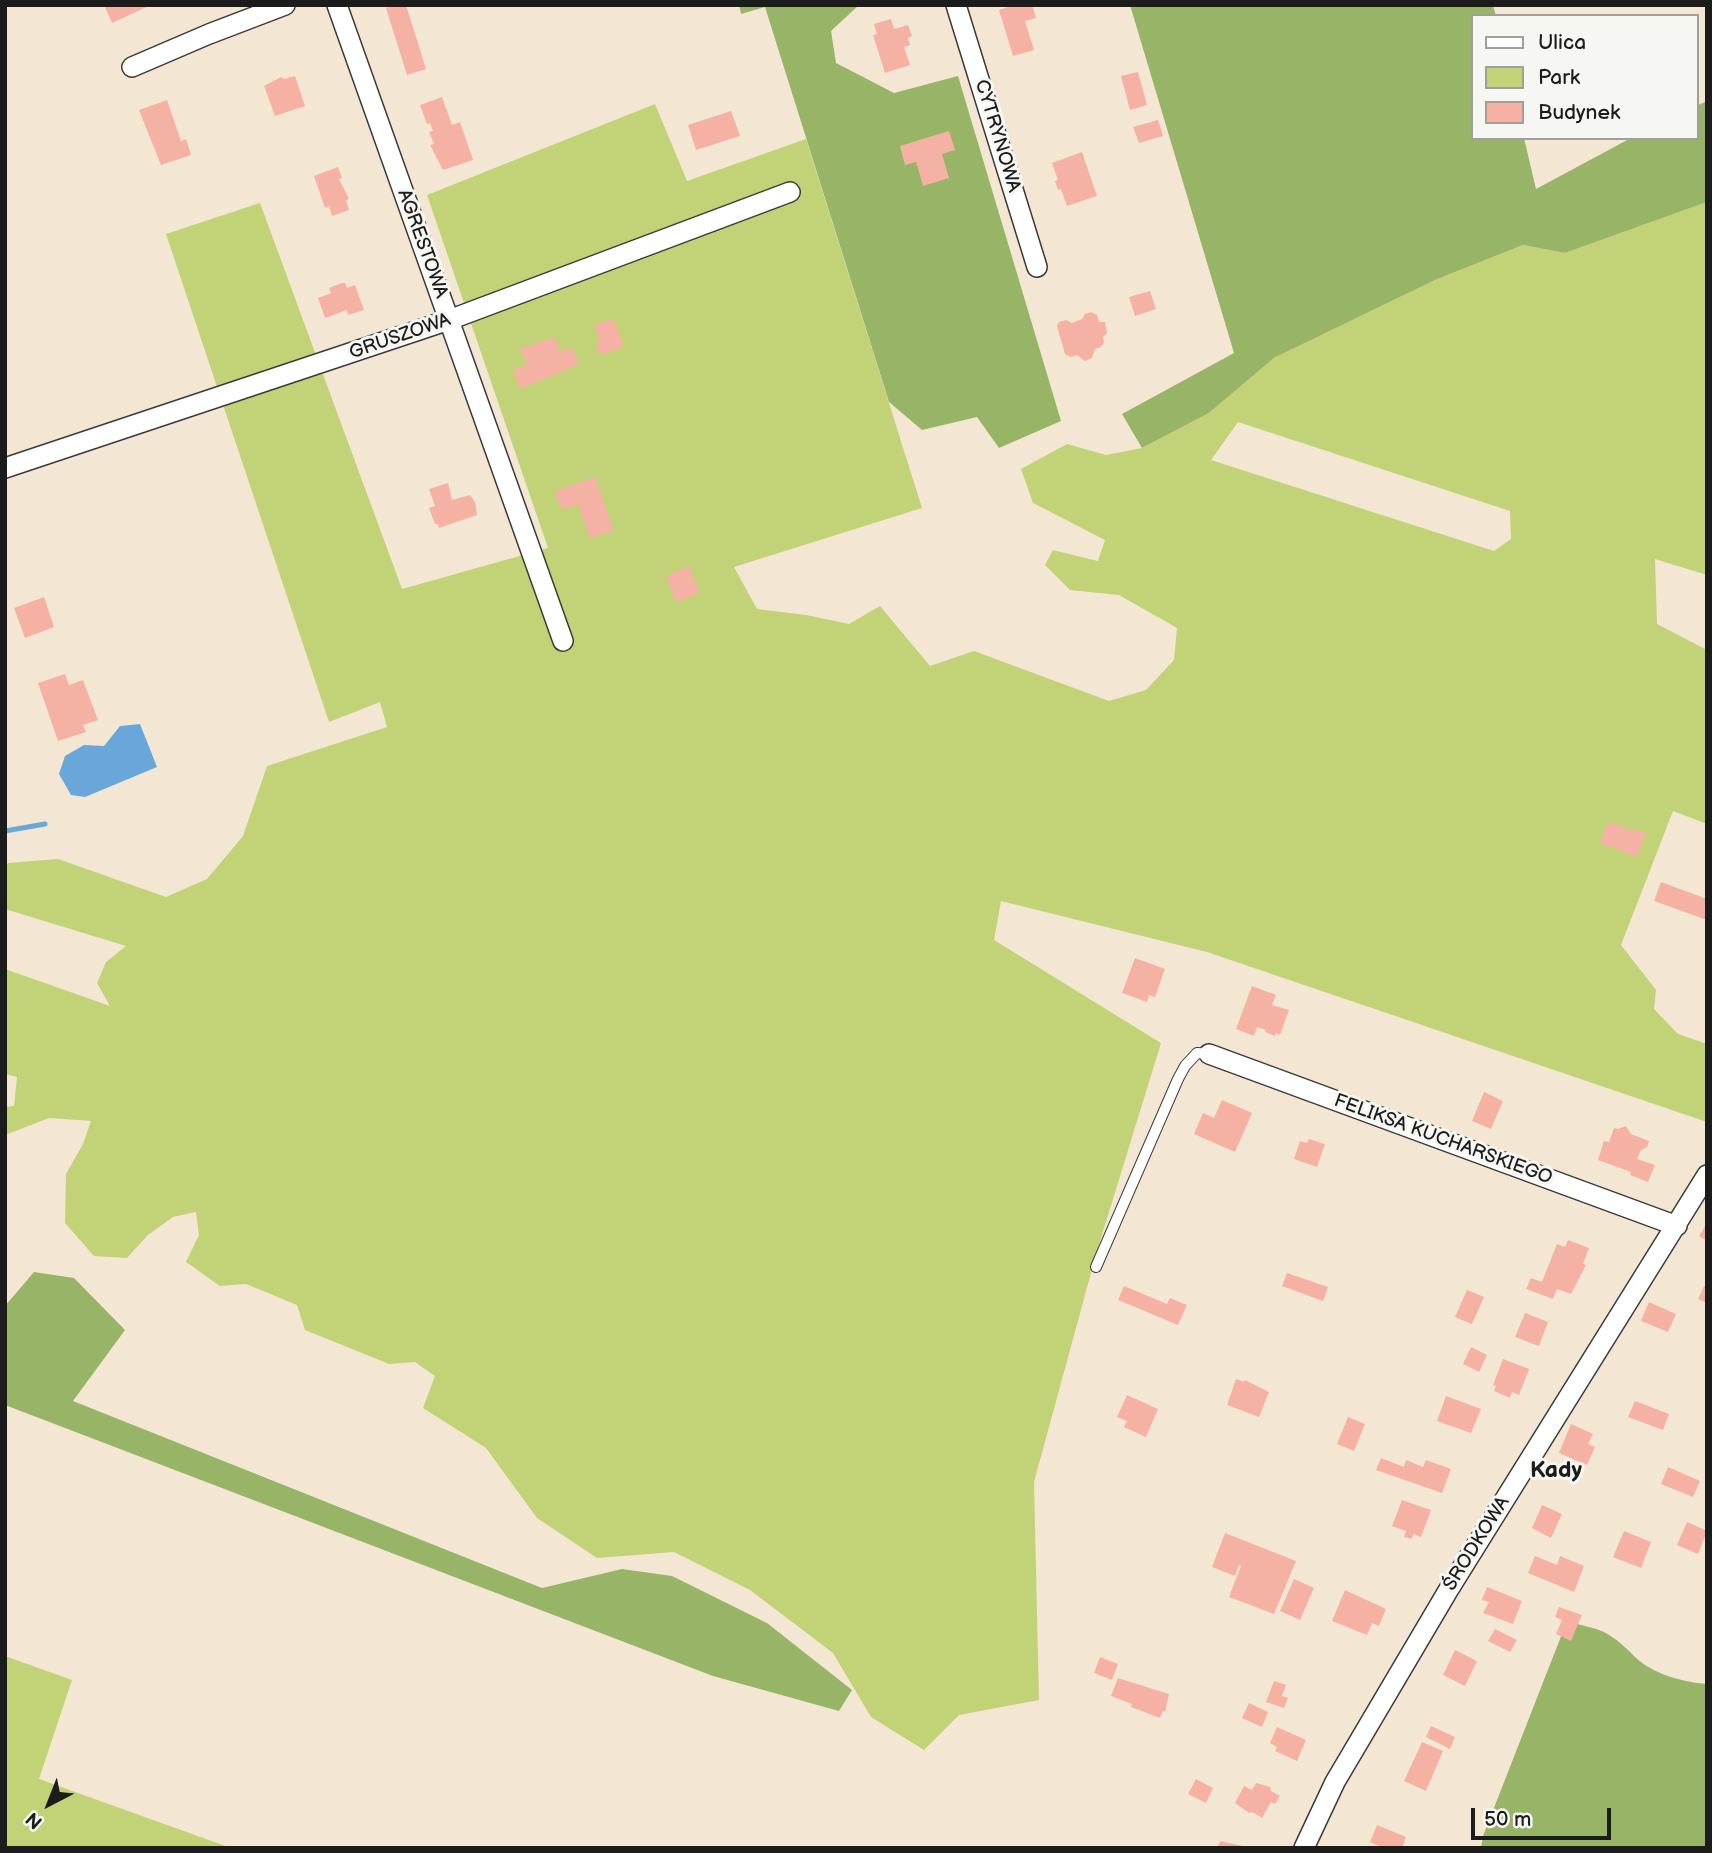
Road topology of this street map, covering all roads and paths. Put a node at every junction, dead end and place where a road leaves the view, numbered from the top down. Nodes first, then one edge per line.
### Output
1 (285, 5) edge
2 (337, 5) edge
3 (956, 5) edge
4 (132, 67) dead end
5 (790, 192) dead end
6 (1037, 267) dead end
7 (449, 320) junction
8 (5, 468) edge
9 (563, 641) dead end
10 (1209, 1054) joint
11 (1707, 1175) edge
12 (1676, 1227) junction
13 (1096, 1268) dead end
14 (1304, 1848) edge

1 - 4 street
2 - 7 street, AGRESTOWA
3 - 6 street, CYTRYNOWA
5 - 7 street, GRUSZOWA
7 - 8 street, GRUSZOWA
7 - 9 street, AGRESTOWA
10 - 12 street, FELIKSA KUCHARSKIEGO
10 - 13 lane
11 - 12 street, ŚRODKOWA
12 - 14 street, ŚRODKOWA

